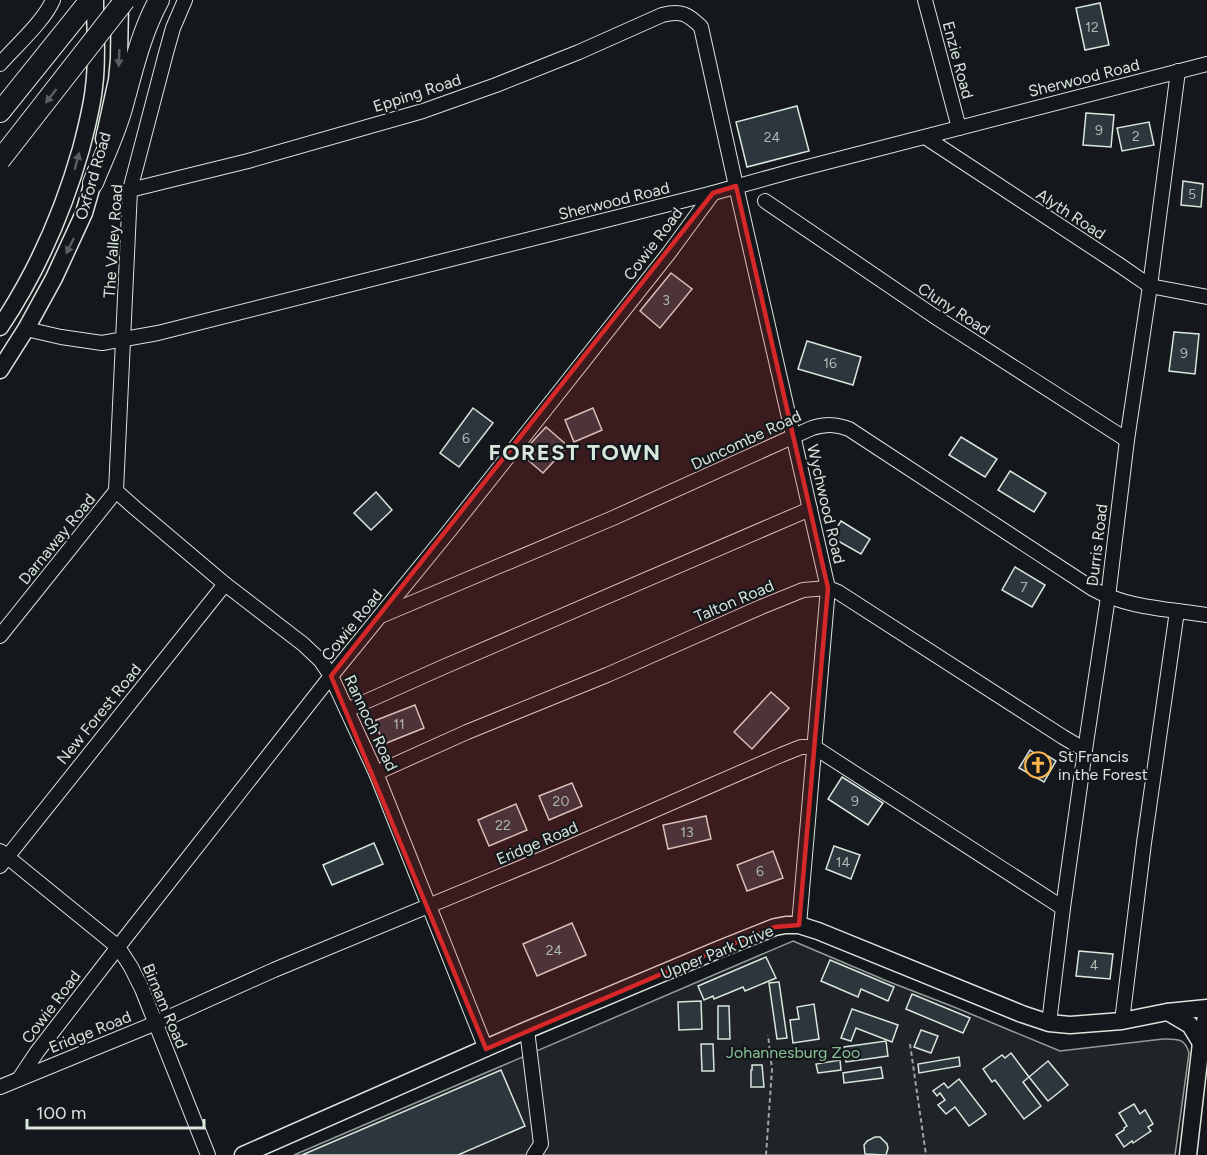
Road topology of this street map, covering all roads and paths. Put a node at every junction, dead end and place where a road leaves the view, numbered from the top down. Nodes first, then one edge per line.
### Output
1 (52, 0) edge
2 (90, 0) edge
3 (95, 0) edge
4 (120, 0) edge
5 (125, 0) edge
6 (159, 0) edge
7 (185, 0) edge
8 (925, 0) edge
9 (701, 27) joint
10 (0, 64) edge
11 (1207, 64) edge
12 (1178, 71) junction
13 (0, 112) edge
14 (959, 128) junction
15 (925, 137) junction
16 (0, 160) edge
17 (93, 183) junction
18 (736, 186) junction
19 (130, 190) junction
20 (713, 193) junction
21 (765, 201) dead end
22 (1150, 286) junction
23 (1207, 297) edge
24 (0, 327) edge
25 (26, 329) junction
26 (123, 340) junction
27 (0, 370) edge
28 (794, 436) junction
29 (1127, 440) junction
30 (116, 491) junction
31 (810, 510) junction
32 (225, 584) junction
33 (828, 588) junction
34 (1108, 597) junction
35 (1177, 611) junction
36 (1207, 615) edge
37 (381, 616) junction
38 (0, 636) edge
39 (331, 676) junction
40 (347, 710) junction
41 (814, 747) junction
42 (1085, 750) junction
43 (376, 773) junction
44 (3, 858) edge
45 (428, 906) junction
46 (1063, 908) junction
47 (799, 925) junction
48 (118, 947) junction
49 (1207, 1009) edge
50 (1167, 1012) junction
51 (1122, 1020) junction
52 (156, 1023) junction
53 (1049, 1023) junction
54 (527, 1030) junction
55 (768, 1035) dead end
56 (1201, 1043) junction
57 (910, 1044) dead end
58 (486, 1048) junction
59 (19, 1079) junction
60 (0, 1087) edge
61 (208, 1155) edge
62 (243, 1155) edge
63 (534, 1155) edge
64 (766, 1155) edge
65 (926, 1155) edge
66 (1188, 1155) edge

1 - 10 street
2 - 13 highway
24 -> 3 main road, Oxford Road
4 -> 17 main road, Oxford Road
5 -> 16 highway, bridge
6 - 17 highway
7 - 19 street, The Valley Road
8 - 14 street, Enzie Road
9 - 18 street, Wychwood Road
9 - 19 street, Epping Road
11 - 12 street, Sherwood Road
12 - 14 street, Sherwood Road
12 - 22 street, Durris Road
14 - 15 street, Sherwood Road
15 - 18 street, Sherwood Road
15 - 22 street, Alyth Road
17 -> 25 main road, Oxford Road
18 - 20 street, Sherwood Road
18 - 28 street, Wychwood Road
19 - 26 street, The Valley Road
20 - 26 street, Sherwood Road
20 - 37 street, Cowie Road
21 - 29 street, Cluny Road
22 - 23 street, Alyth Road
22 - 29 street, Durris Road
25 - 26 street, Sherwood Road
25 - 27 main road, Oxford Road
26 - 30 street, The Valley Road
28 - 31 street, Wychwood Road
28 - 34 street, Duncombe Road
28 - 37 street, Duncombe Road
29 - 34 street, Durris Road
30 - 32 street, Rannoch Road
30 - 38 street, Darnaway Road
31 - 33 street, Wychwood Road
31 - 40 street
32 - 39 street, Rannoch Road
32 - 44 street, New Forest Road
33 - 41 street, Wychwood Road
33 - 42 street
33 - 43 street, Talton Road
34 - 35 street, Duncombe Road
34 - 42 street, Durris Road
35 - 36 street, Duncombe Road
35 - 51 street
37 - 39 street, Cowie Road
39 - 40 street, Rannoch Road
39 - 48 street, Cowie Road
40 - 43 street, Rannoch Road
41 - 45 street, Eridge Road
41 - 46 street
41 - 47 street, Wychwood Road
42 - 46 street, Durris Road
43 - 45 street, Rannoch Road
44 - 48 street, Birnam Road
45 - 52 street, Eridge Road
45 - 58 street, Rannoch Road
46 - 53 street, Durris Road
47 - 53 main road, Upper Park Drive
47 - 54 main road, Upper Park Drive
48 - 52 street, Birnam Road
48 - 59 street, Cowie Road
49 - 50 main road, Upper Park Drive
49 - 56 main road
50 - 51 main road, Upper Park Drive
50 - 56 main road
51 - 53 main road, Upper Park Drive
52 - 59 street, Eridge Road
52 - 61 street, Birnam Road
54 - 58 main road, Upper Park Drive
54 - 63 street
55 - 64 path
56 - 66 main road
57 - 65 path
58 - 62 main road, Upper Park Drive
59 - 60 street, Eridge Road

